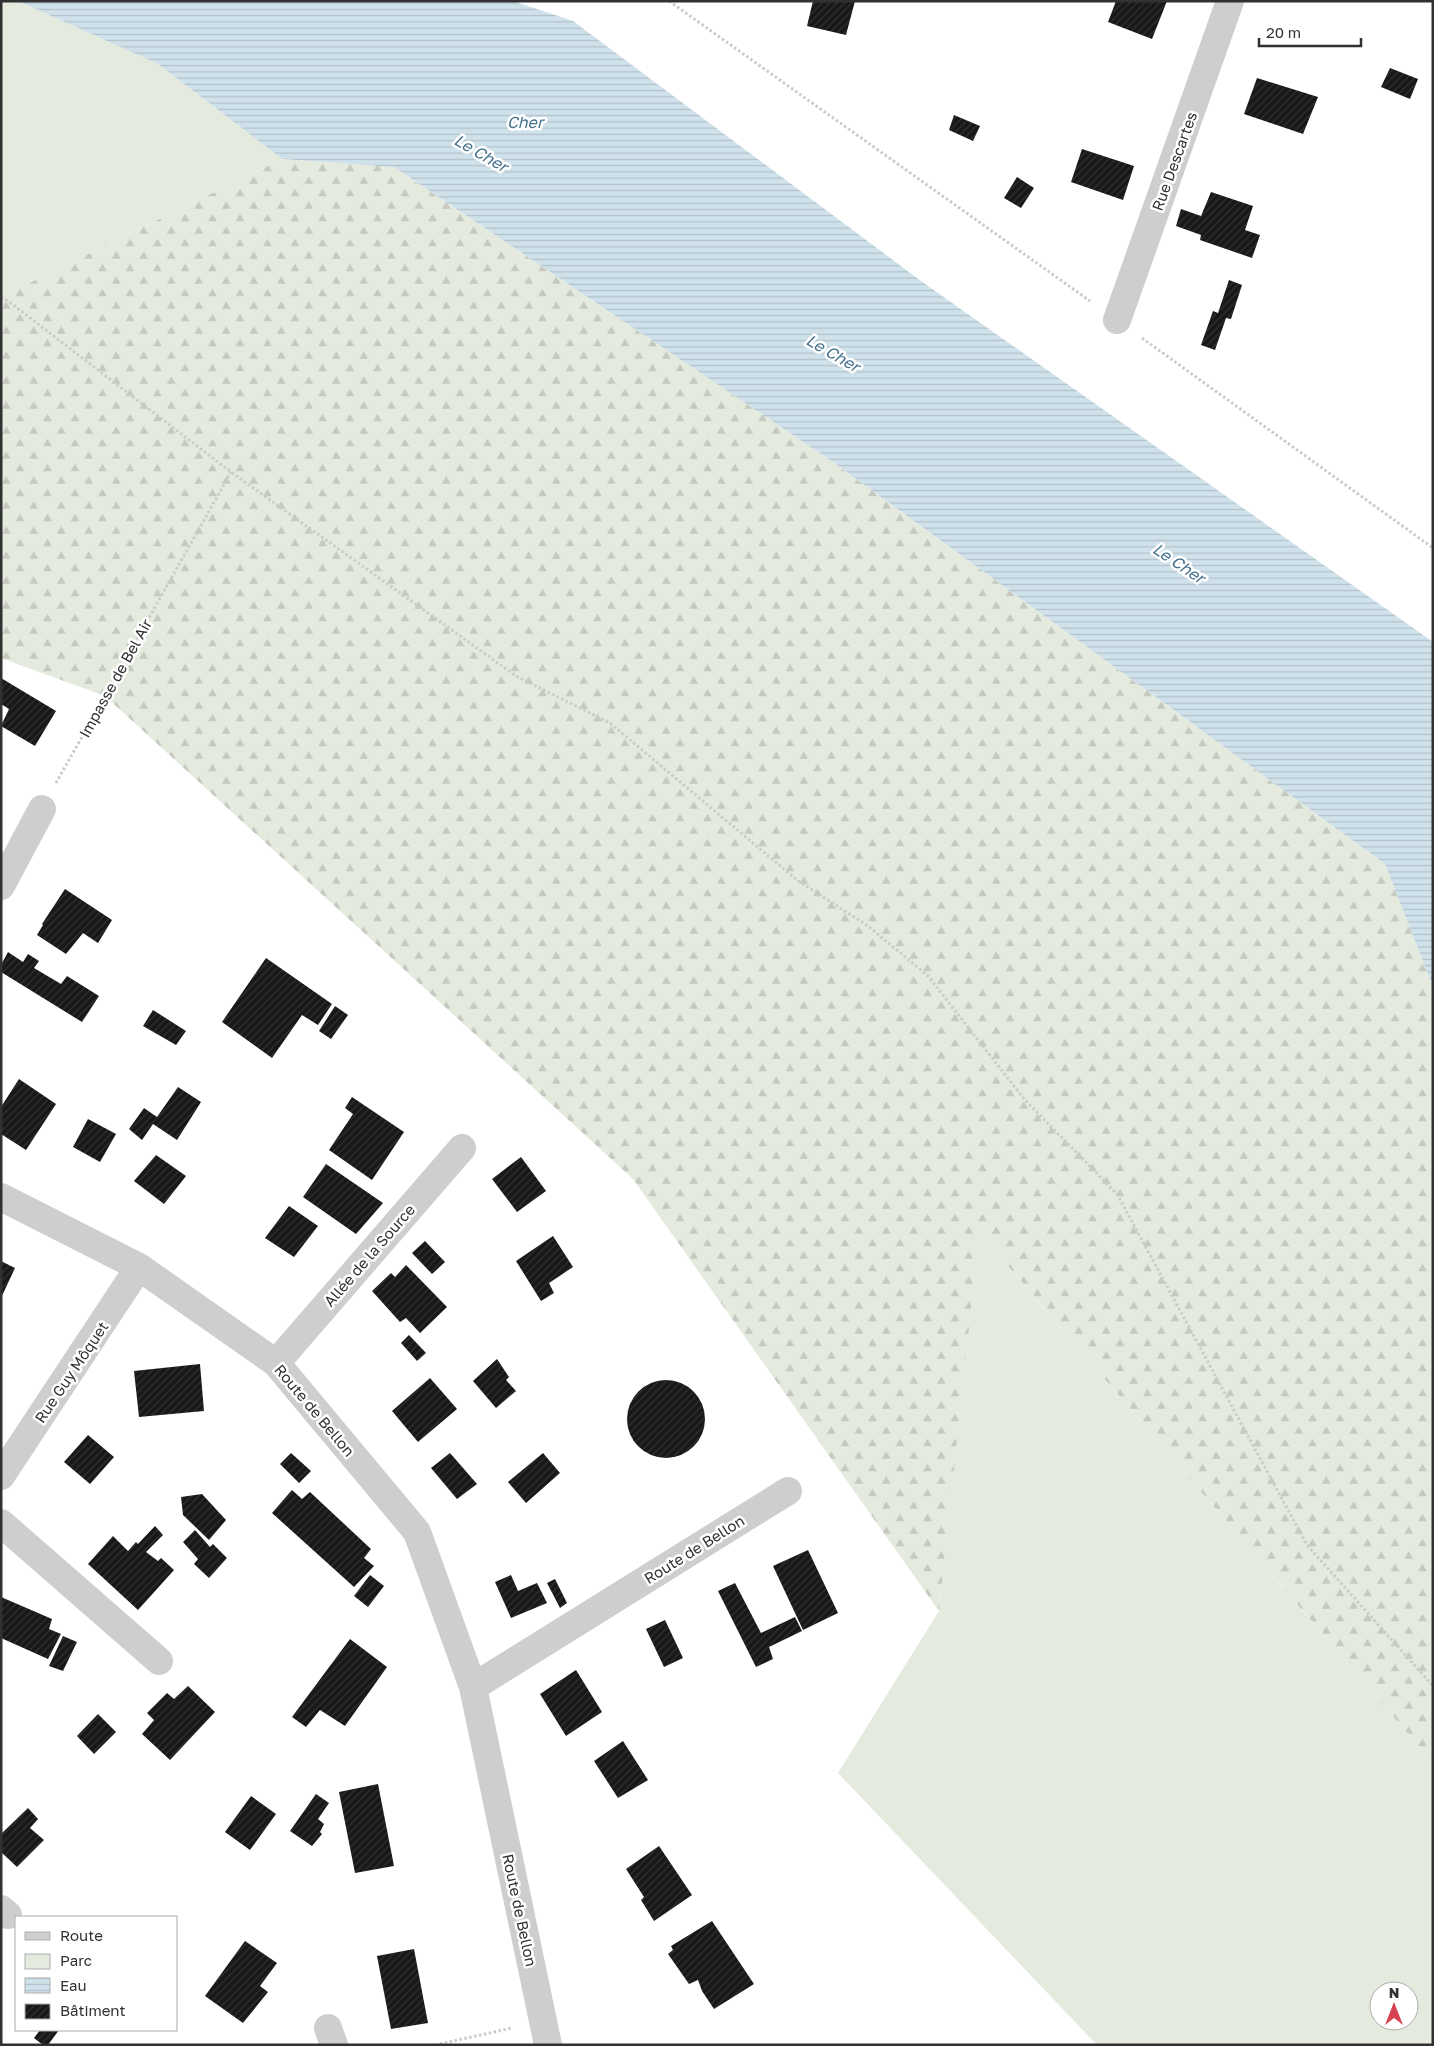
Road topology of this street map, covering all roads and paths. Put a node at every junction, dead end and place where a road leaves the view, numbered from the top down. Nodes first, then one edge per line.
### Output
1 (669, 1) edge
2 (1230, 1) edge
3 (1, 297) edge
4 (1117, 320) junction
5 (231, 472) junction
6 (1433, 548) edge
7 (42, 809) joint
8 (1, 886) edge
9 (462, 1148) dead end
10 (1, 1197) edge
11 (140, 1267) junction
12 (276, 1363) junction
13 (1, 1476) edge
14 (788, 1491) dead end
15 (1, 1523) edge
16 (159, 1661) dead end
17 (1433, 1686) edge
18 (473, 1687) junction
19 (546, 2033) edge
20 (435, 2045) edge

1 - 4 path
2 - 4 street, Rue Descartes
3 - 5 path
4 - 6 path
5 - 7 path, Impasse de Bel Air
5 - 17 path
7 - 8 street
9 - 12 street, Allée de la Source
10 - 11 street, Route de Bellon
11 - 12 street, Route de Bellon
11 - 13 street, Rue Guy Môquet
12 - 18 street, Route de Bellon
14 - 18 street, Route de Bellon
15 - 16 street
18 - 19 street, Route de Bellon
19 - 20 path

